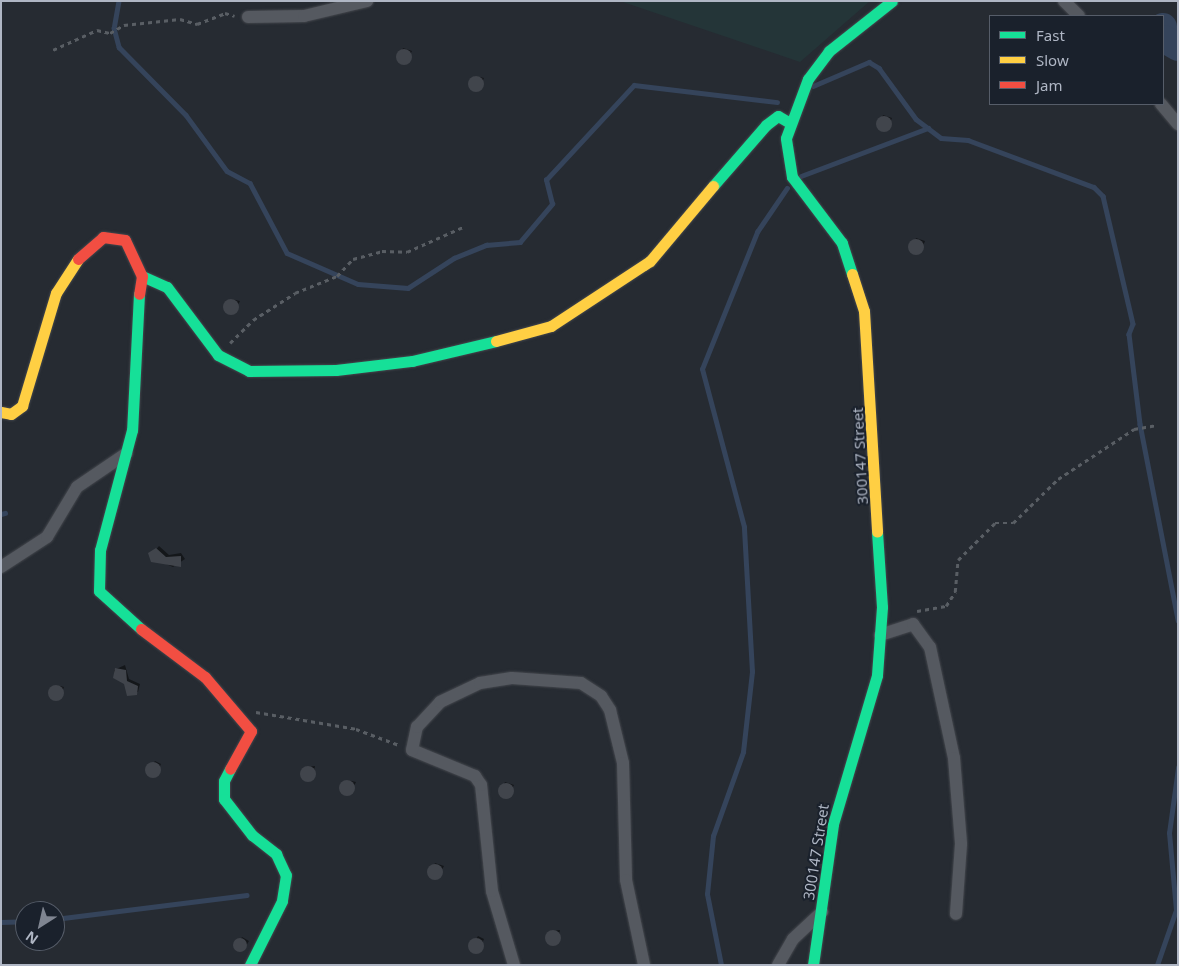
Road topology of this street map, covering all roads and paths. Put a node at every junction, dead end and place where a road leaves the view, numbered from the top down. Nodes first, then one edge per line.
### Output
1 (367, 1) edge
2 (892, 1) edge
3 (1064, 1) edge
4 (1078, 15) edge
5 (250, 17) joint
6 (53, 50) dead end
7 (1162, 105) edge
8 (790, 123) junction
9 (1178, 124) edge
10 (463, 227) dead end
11 (142, 276) junction
12 (226, 362) junction
13 (1, 412) edge
14 (1156, 425) dead end
15 (127, 453) junction
16 (1, 567) edge
17 (913, 624) junction
18 (880, 635) junction
19 (233, 709) junction
20 (412, 750) junction
21 (822, 912) junction
22 (956, 914) dead end
23 (250, 965) edge
24 (514, 965) edge
25 (644, 965) edge
26 (778, 965) edge
27 (813, 965) edge

1 - 5 street
2 - 8 street, 300147 Street
3 - 4 street
5 - 6 path
7 - 9 street
8 - 12 street
8 - 18 street, 300147 Street
10 - 12 path
11 - 12 street
11 - 13 street
11 - 15 street
14 - 17 path
15 - 16 street
15 - 19 street
17 - 18 street
17 - 22 street
18 - 21 street, 300147 Street
19 - 20 path
19 - 23 street
20 - 24 street
20 - 25 street
21 - 26 street
21 - 27 street, 300147 Street

